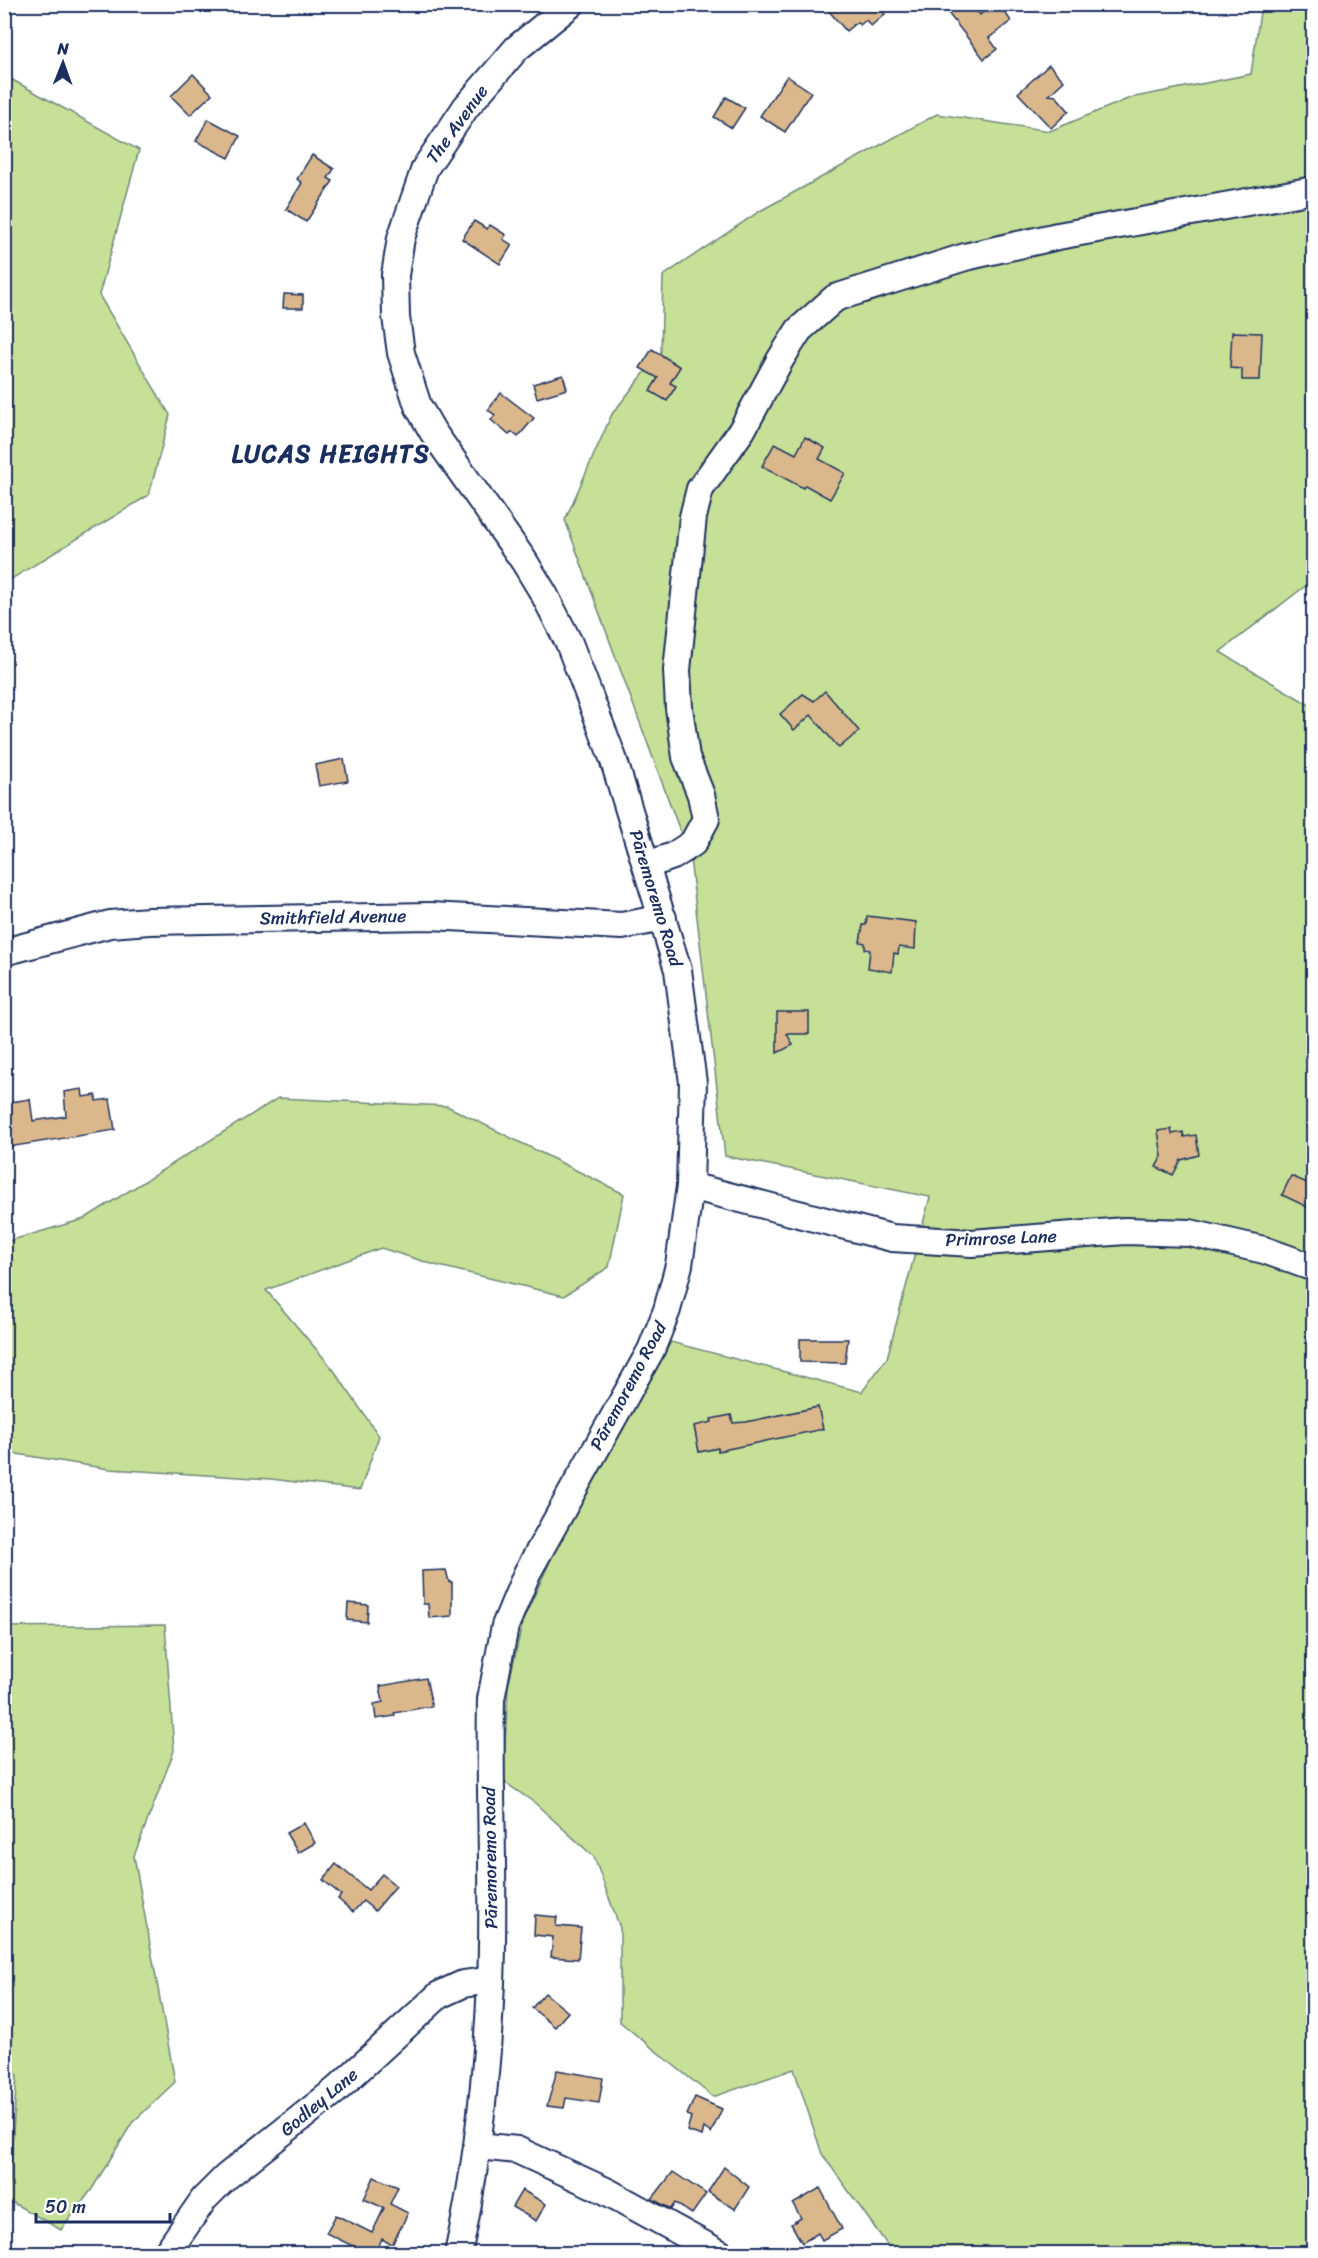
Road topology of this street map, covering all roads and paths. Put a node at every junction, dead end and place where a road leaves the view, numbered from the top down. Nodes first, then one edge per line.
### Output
1 (571, 4) edge
2 (1314, 190) edge
3 (408, 382) joint
4 (647, 865) junction
5 (663, 918) junction
6 (4, 952) edge
7 (690, 1186) junction
8 (1314, 1268) edge
9 (491, 1980) junction
10 (479, 2146) junction
11 (166, 2253) edge
12 (458, 2253) edge
13 (721, 2253) edge

1 - 3 street, The Avenue
2 - 4 street
3 - 4 street, Pāremoremo Road
4 - 5 street, Pāremoremo Road
5 - 6 street, Smithfield Avenue
5 - 7 street, Pāremoremo Road
7 - 8 street, Primrose Lane
7 - 9 street, Pāremoremo Road
9 - 10 street, Pāremoremo Road
9 - 11 street, Godley Lane
10 - 12 street, Pāremoremo Road
10 - 13 street

